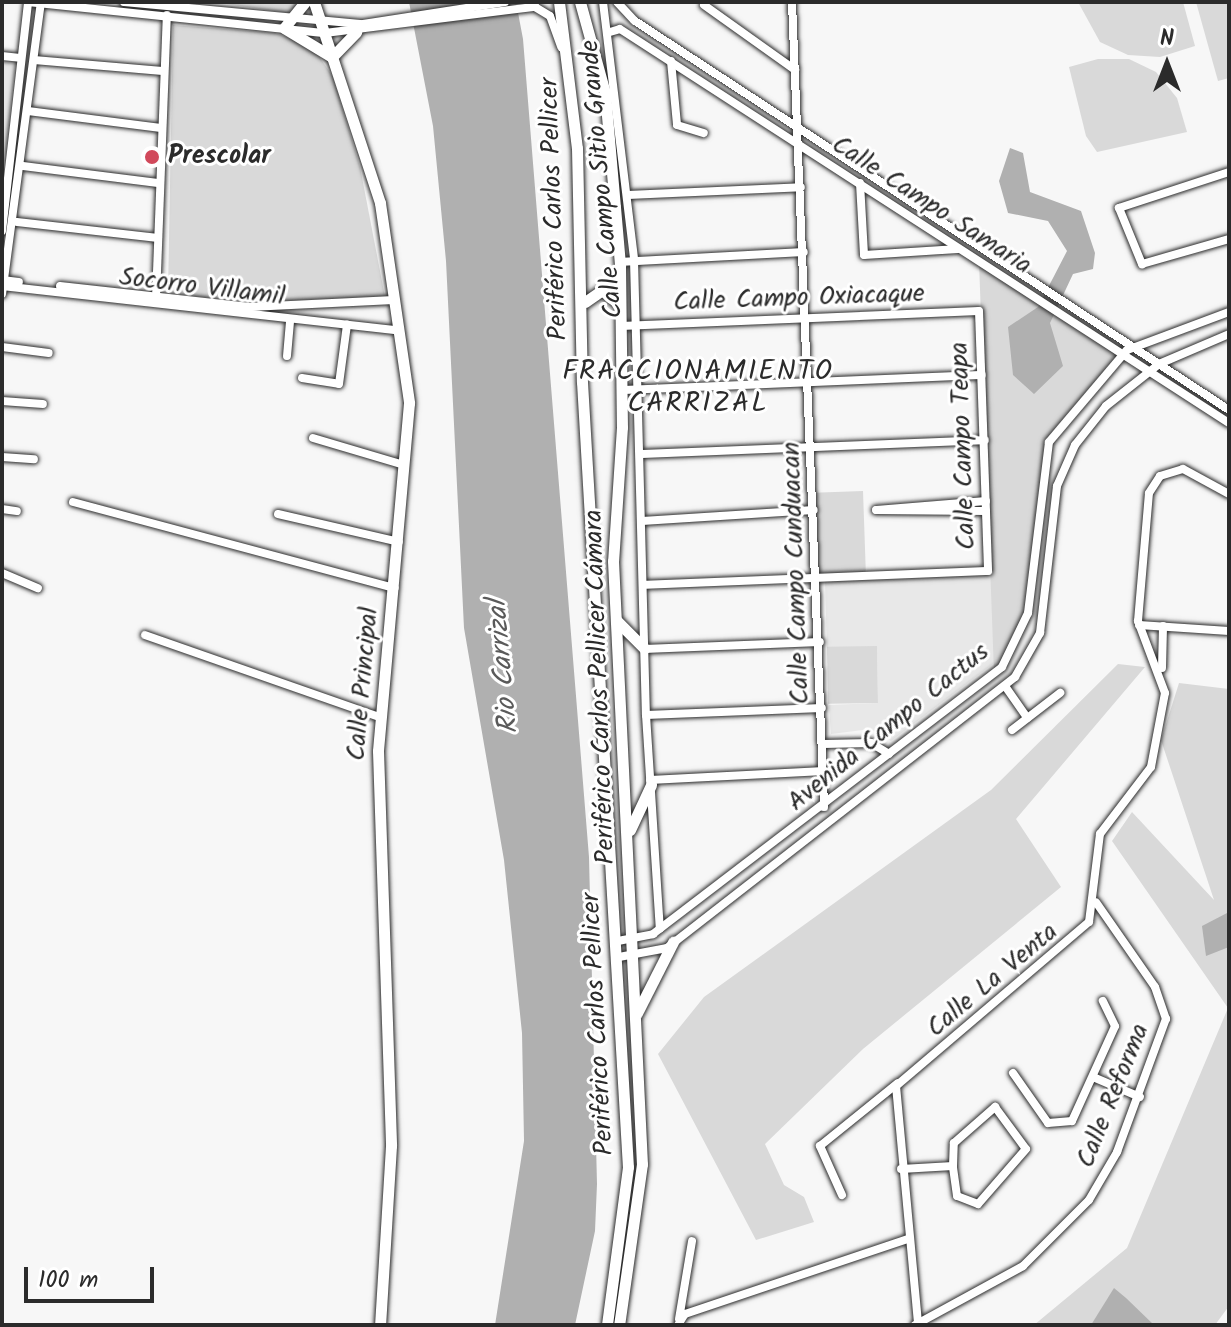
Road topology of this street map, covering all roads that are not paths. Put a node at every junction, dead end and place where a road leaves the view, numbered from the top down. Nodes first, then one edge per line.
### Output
1 (28, 2) edge
2 (124, 2) edge
3 (305, 2) edge
4 (314, 2) edge
5 (505, 2) edge
6 (559, 2) edge
7 (580, 2) edge
8 (603, 2) edge
9 (617, 2) edge
10 (792, 2) edge
11 (41, 3) edge
12 (704, 5) dead end
13 (154, 7) edge
14 (167, 15) junction
15 (284, 24) junction
16 (324, 29) junction
17 (360, 29) junction
18 (610, 32) junction
19 (2, 56) edge
20 (332, 57) junction
21 (20, 58) junction
22 (34, 60) junction
23 (671, 61) junction
24 (795, 70) junction
25 (163, 71) junction
26 (572, 83) junction
27 (28, 111) junction
28 (798, 127) junction
29 (161, 128) junction
30 (704, 133) dead end
31 (799, 143) junction
32 (23, 166) junction
33 (1229, 172) edge
34 (158, 183) junction
35 (860, 183) junction
36 (801, 187) junction
37 (628, 195) junction
38 (3, 220) edge
39 (17, 222) junction
40 (2, 231) edge
41 (158, 238) junction
42 (1229, 239) edge
43 (960, 249) junction
44 (804, 252) junction
45 (634, 260) junction
46 (619, 264) junction
47 (584, 274) junction
48 (5, 285) edge
49 (156, 300) junction
50 (394, 300) junction
51 (585, 305) junction
52 (620, 306) junction
53 (979, 311) joint
54 (1229, 312) edge
55 (290, 319) junction
56 (807, 319) junction
57 (347, 325) junction
58 (621, 326) junction
59 (636, 326) junction
60 (397, 330) junction
61 (1229, 334) edge
62 (2, 347) edge
63 (1133, 347) junction
64 (49, 353) dead end
65 (1122, 354) junction
66 (287, 356) dead end
67 (1159, 364) junction
68 (1149, 371) junction
69 (982, 375) junction
70 (302, 378) dead end
71 (809, 383) junction
72 (622, 390) junction
73 (638, 390) junction
74 (2, 401) edge
75 (43, 404) dead end
76 (1229, 410) edge
77 (1229, 423) edge
78 (313, 438) dead end
79 (985, 440) junction
80 (812, 447) junction
81 (640, 454) junction
82 (2, 457) edge
83 (34, 459) dead end
84 (404, 465) junction
85 (1229, 494) edge
86 (73, 502) dead end
87 (986, 506) junction
88 (2, 509) edge
89 (814, 510) junction
90 (17, 511) dead end
91 (278, 514) dead end
92 (642, 521) junction
93 (399, 542) junction
94 (2, 573) edge
95 (818, 576) junction
96 (644, 585) junction
97 (38, 588) dead end
98 (395, 588) junction
99 (616, 620) junction
100 (1139, 625) junction
101 (1163, 626) junction
102 (1229, 631) edge
103 (145, 635) dead end
104 (820, 642) junction
105 (644, 648) junction
106 (1161, 673) junction
107 (1005, 686) junction
108 (1060, 693) dead end
109 (822, 708) junction
110 (646, 715) junction
111 (382, 718) junction
112 (1027, 718) junction
113 (1012, 730) dead end
114 (823, 744) junction
115 (889, 754) junction
116 (824, 771) junction
117 (650, 783) junction
118 (824, 807) junction
119 (628, 834) junction
120 (1096, 902) junction
121 (660, 929) junction
122 (632, 940) junction
123 (618, 941) junction
124 (673, 942) junction
125 (633, 956) junction
126 (619, 957) junction
127 (1103, 1001) dead end
128 (634, 1022) junction
129 (1013, 1073) dead end
130 (1093, 1077) junction
131 (899, 1082) junction
132 (1140, 1097) junction
133 (953, 1166) junction
134 (901, 1169) junction
135 (842, 1195) dead end
136 (908, 1239) junction
137 (692, 1241) dead end
138 (678, 1324) edge
139 (916, 1324) edge
140 (380, 1325) edge
141 (607, 1325) edge
142 (619, 1325) edge

1 - 11 street
1 - 21 street
2 - 13 street
3 - 15 main road
4 - 16 main road, Calle Principal
5 - 17 street
6 - 26 main road, Periférico Carlos Pellicer
7 - 46 main road, Periférico Carlos Pellicer Cámara
8 - 18 street, Calle Campo Sitio Grande
9 - 28 street, Calle Campo Samaria
10 - 24 street, Calle Campo Cunduacan
11 - 13 street
11 - 22 street
12 - 24 street
13 - 14 street
13 - 15 street
14 - 15 street
14 - 25 street
15 - 16 street
15 - 20 main road
16 - 17 street
16 - 20 main road, Calle Principal
17 - 20 main road
17 - 26 street
18 - 23 street, Calle Campo Samaria
18 - 37 street, Calle Campo Sitio Grande
19 - 21 street
20 - 50 main road, Calle Principal
21 - 38 street
22 - 25 street
22 - 27 street
23 - 30 street
23 - 31 street, Calle Campo Samaria
24 - 28 street, Calle Campo Cunduacan
25 - 29 street
26 - 47 main road, Periférico Carlos Pellicer
27 - 29 street
27 - 32 street
28 - 31 street, Calle Campo Cunduacan
28 - 63 street, Calle Campo Samaria
29 - 34 street
31 - 35 street, Calle Campo Samaria
31 - 36 street, Calle Campo Cunduacan
32 - 34 street
32 - 39 street
33 - 42 street
34 - 41 street
35 - 43 street, Calle Campo Samaria
35 - 43 street
36 - 37 street
36 - 44 street, Calle Campo Cunduacan
37 - 45 street, Calle Campo Sitio Grande
38 - 40 street
39 - 41 street
39 - 48 street
41 - 49 street
43 - 65 street, Calle Campo Samaria
44 - 45 street
44 - 56 street, Calle Campo Cunduacan
45 - 46 street
45 - 59 street, Calle Campo Sitio Grande
46 - 47 main road
46 - 52 main road, Periférico Carlos Pellicer Cámara
47 - 51 main road, Periférico Carlos Pellicer
48 - 49 street, Socorro Villamil
49 - 50 street, Socorro Villamil
49 - 55 street, Socorro Villamil
50 - 60 main road, Calle Principal
51 - 52 main road
51 - 123 main road, Periférico Carlos Pellicer
52 - 58 main road, Periférico Carlos Pellicer Cámara
53 - 56 street, Calle Campo Oxiacaque
53 - 69 street, Calle Campo Teapa
54 - 63 street, Avenida Campo Cactus
55 - 57 street, Socorro Villamil
55 - 66 street
56 - 59 street, Calle Campo Oxiacaque
56 - 71 street, Calle Campo Cunduacan
57 - 60 street, Socorro Villamil
57 - 70 street
58 - 59 street, Calle Campo Oxiacaque
58 - 72 main road, Periférico Carlos Pellicer Cámara
59 - 73 street, Calle Campo Sitio Grande
60 - 84 main road, Calle Principal
61 - 67 street
62 - 64 street
63 - 65 street, Avenida Campo Cactus
63 - 67 street, Calle Campo Samaria
65 - 68 street, Calle Campo Samaria
65 - 115 street, Avenida Campo Cactus
67 - 68 street
67 - 76 street, Calle Campo Samaria
68 - 77 street, Calle Campo Samaria
68 - 107 street
69 - 71 street
69 - 79 street, Calle Campo Teapa
71 - 73 street
71 - 80 street, Calle Campo Cunduacan
72 - 73 street
72 - 99 main road, Periférico Carlos Pellicer Cámara
73 - 81 street, Calle Campo Sitio Grande
74 - 75 street
78 - 84 street
79 - 80 street
79 - 87 street, Calle Campo Teapa
80 - 81 street
80 - 89 street, Calle Campo Cunduacan
81 - 92 street, Calle Campo Sitio Grande
82 - 83 street
84 - 93 main road, Calle Principal
85 - 100 street
86 - 98 street
87 - 87 street
87 - 95 street, Calle Campo Teapa
88 - 90 street
89 - 92 street
89 - 95 street, Calle Campo Cunduacan
91 - 93 street
92 - 96 street, Calle Campo Sitio Grande
93 - 98 main road, Calle Principal
94 - 97 street
95 - 96 street, Calle Campo Teapa
95 - 104 street, Calle Campo Cunduacan
96 - 105 street, Calle Campo Sitio Grande
98 - 111 main road, Calle Principal
99 - 105 main road
99 - 119 main road, Periférico Carlos Pellicer Cámara
100 - 101 street
100 - 106 street
101 - 102 street
101 - 106 street
103 - 111 street
104 - 105 street
104 - 109 street, Calle Campo Cunduacan
105 - 110 street, Calle Campo Sitio Grande
106 - 120 street
107 - 112 street
107 - 124 street
108 - 112 street
109 - 110 street
109 - 114 street, Calle Campo Cunduacan
110 - 117 street, Calle Campo Sitio Grande
111 - 140 main road, Calle Principal
112 - 113 street
114 - 115 street
114 - 116 street, Calle Campo Cunduacan
115 - 118 street, Avenida Campo Cactus
116 - 117 street
116 - 118 street, Calle Campo Cunduacan
117 - 119 main road
117 - 121 street, Calle Campo Sitio Grande
118 - 121 street, Avenida Campo Cactus
119 - 122 main road, Periférico Carlos Pellicer Cámara
120 - 131 street, Calle La Venta
120 - 132 street, Calle Reforma
121 - 122 street, Avenida Campo Cactus
122 - 123 street, Avenida Campo Cactus
122 - 125 main road, Periférico Carlos Pellicer Cámara
123 - 126 main road, Periférico Carlos Pellicer
124 - 125 street
124 - 128 main road
125 - 126 street
125 - 128 main road, Periférico Carlos Pellicer Cámara
126 - 141 main road, Periférico Carlos Pellicer
127 - 130 street
128 - 142 main road, Periférico Carlos Pellicer Cámara
129 - 130 street
130 - 132 street
131 - 134 street
131 - 135 street, Calle La Venta
132 - 139 street, Calle Reforma
133 - 133 street
133 - 134 street
134 - 136 street
136 - 138 street
136 - 139 street
137 - 138 street

